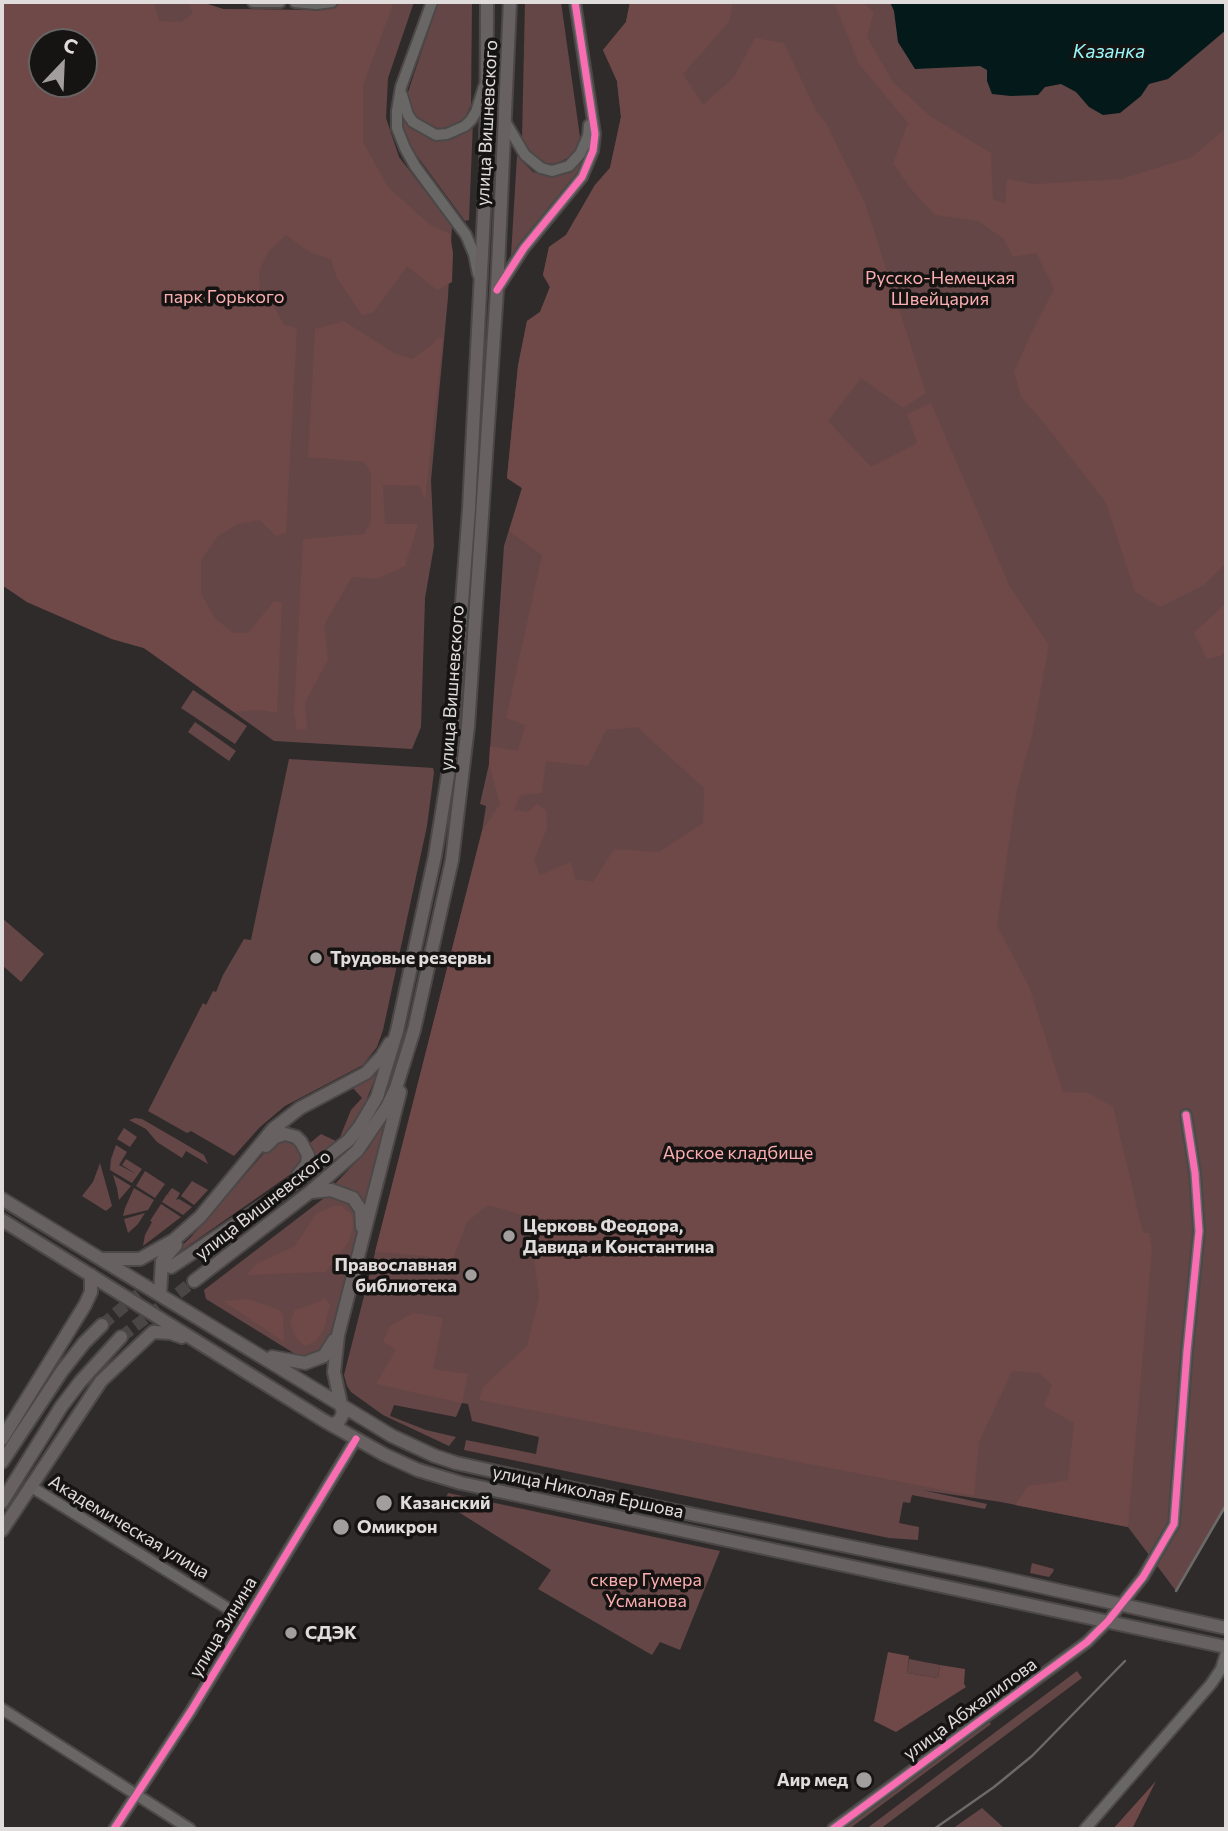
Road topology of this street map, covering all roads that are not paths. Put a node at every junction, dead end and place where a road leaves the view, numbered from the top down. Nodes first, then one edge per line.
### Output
1 (253, 2) edge
2 (280, 2) edge
3 (295, 2) edge
4 (332, 2) edge
5 (432, 2) edge
6 (488, 2) edge
7 (510, 2) edge
8 (575, 2) edge
9 (488, 74) junction
10 (401, 87) junction
11 (589, 101) junction
12 (506, 123) junction
13 (480, 287) junction
14 (496, 290) junction
15 (414, 1030) junction
16 (397, 1031) junction
17 (1186, 1115) dead end
18 (310, 1192) junction
19 (275, 1198) junction
20 (2, 1199) edge
21 (2, 1220) edge
22 (100, 1259) junction
23 (171, 1267) tunnel mouth
24 (91, 1275) junction
25 (194, 1281) tunnel mouth
26 (160, 1293) junction
27 (102, 1325) tunnel mouth
28 (121, 1337) tunnel mouth
29 (200, 1344) junction
30 (254, 1350) junction
31 (342, 1405) junction
32 (367, 1421) junction
33 (332, 1425) junction
34 (2, 1439) edge
35 (356, 1439) junction
36 (2, 1462) edge
37 (30, 1486) junction
38 (2, 1502) edge
39 (2, 1530) edge
40 (1120, 1606) junction
41 (245, 1619) junction
42 (1108, 1621) junction
43 (1226, 1628) edge
44 (1226, 1647) edge
45 (1226, 1653) edge
46 (2, 1709) edge
47 (138, 1795) junction
48 (114, 1829) edge
49 (190, 1829) edge
50 (833, 1829) edge
51 (1085, 1829) edge

1 - 2 street
3 - 4 street
5 - 10 street
6 - 9 main road, улица Вишневского
7 - 12 main road, улица Вишневского
8 - 11 street
9 - 10 street
9 - 13 main road, улица Вишневского
10 - 13 street
11 - 12 street
11 - 14 street
12 - 14 main road, улица Вишневского
13 - 16 main road, улица Вишневского
14 - 15 main road, улица Вишневского
15 - 18 main road, улица Вишневского
15 - 31 main road
16 - 19 main road, улица Вишневского
16 - 22 main road
17 - 40 street, улица Абжалилова
18 - 25 main road, улица Вишневского
18 - 30 main road
19 - 23 main road, улица Вишневского
19 - 26 main road
20 - 22 main road, улица Николая Ершова
21 - 24 main road, улица Николая Ершова
22 - 26 main road, улица Николая Ершова
24 - 29 main road, улица Николая Ершова
24 - 34 main road
26 - 30 main road, улица Николая Ершова
27 - 36 main road
28 - 38 main road
29 - 33 main road, улица Николая Ершова
29 - 37 main road
30 - 31 main road, улица Николая Ершова
31 - 32 main road, улица Николая Ершова
31 - 33 main road
32 - 35 main road, улица Зинина
32 - 40 main road, улица Николая Ершова
33 - 35 main road, улица Николая Ершова
35 - 41 street, улица Зинина
35 - 42 main road, улица Николая Ершова
37 - 39 main road
37 - 41 street, Академическая улица
40 - 42 street, улица Абжалилова
40 - 43 main road, улица Николая Ершова
41 - 47 street, улица Зинина
42 - 44 main road, улица Николая Ершова
42 - 50 street, улица Абжалилова
45 - 51 street
46 - 47 street
47 - 48 street, улица Зинина
47 - 49 street

